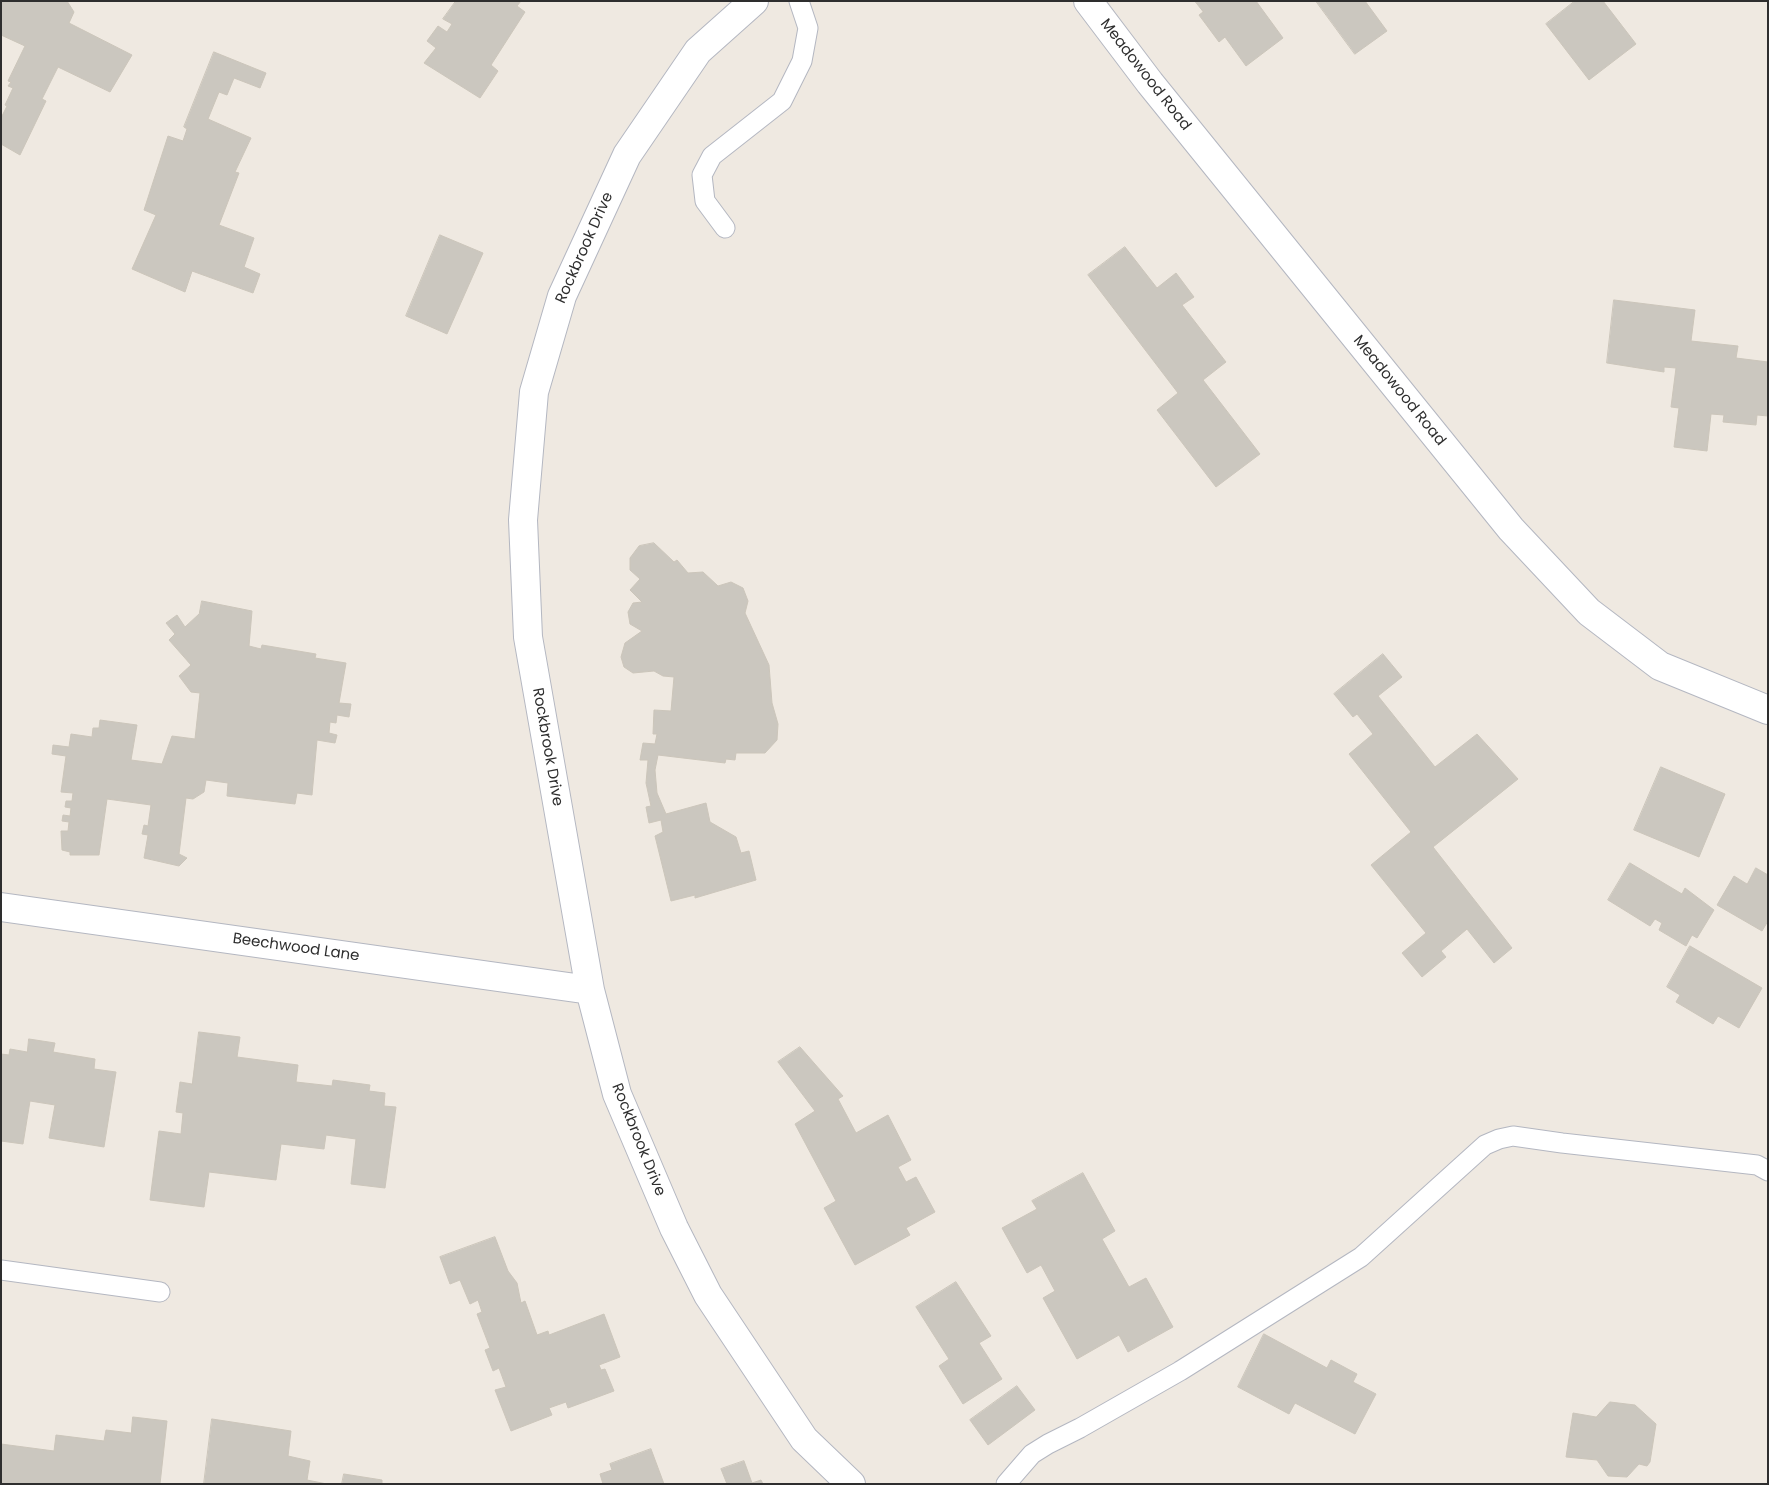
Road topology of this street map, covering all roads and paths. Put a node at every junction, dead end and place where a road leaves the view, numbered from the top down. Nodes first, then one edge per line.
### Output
1 (754, 1) edge
2 (799, 1) edge
3 (1088, 1) edge
4 (725, 228) dead end
5 (1768, 710) edge
6 (1, 907) edge
7 (590, 990) junction
8 (1768, 1171) edge
9 (1, 1270) edge
10 (160, 1292) dead end
11 (851, 1484) edge
12 (1006, 1484) edge

1 - 7 street, Rockbrook Drive
2 - 4 lane
3 - 5 street, Meadowood Road
6 - 7 street, Beechwood Lane
7 - 11 street, Rockbrook Drive
8 - 12 lane
9 - 10 lane

